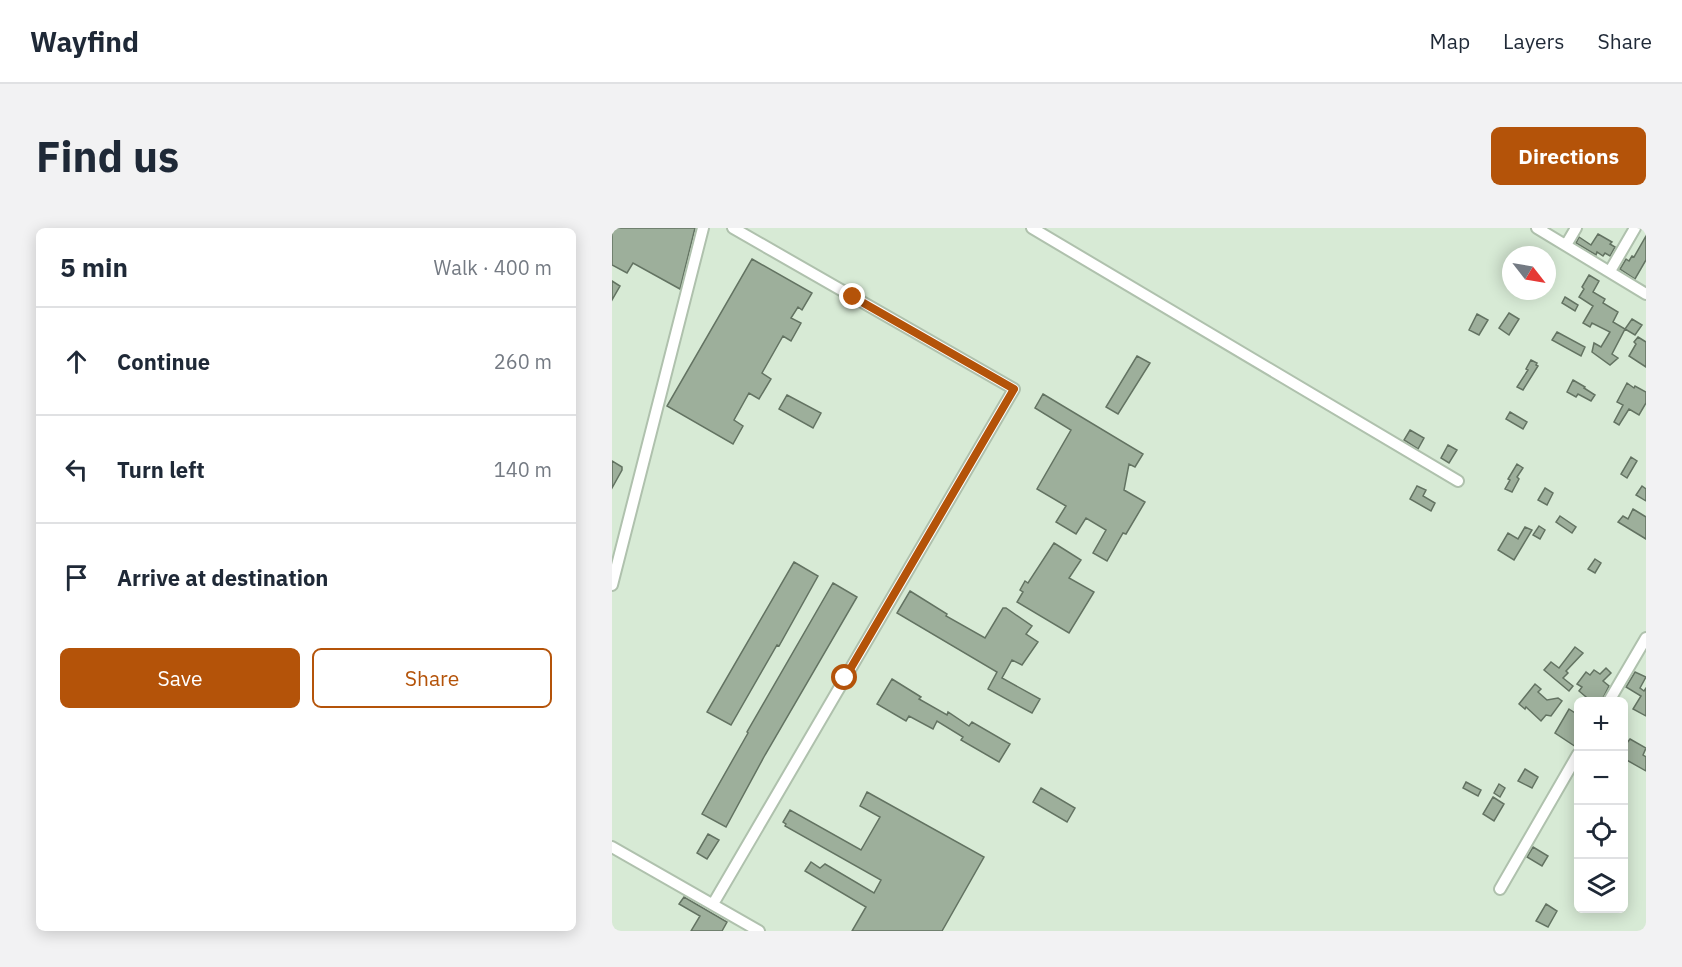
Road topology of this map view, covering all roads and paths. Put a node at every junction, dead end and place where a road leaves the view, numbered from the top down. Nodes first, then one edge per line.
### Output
1 (703, 228) edge
2 (733, 228) edge
3 (1032, 228) edge
4 (1537, 228) edge
5 (1576, 228) edge
6 (1635, 228) edge
7 (1566, 245) junction
8 (1610, 271) junction
9 (1645, 292) edge
10 (1458, 481) dead end
11 (612, 585) edge
12 (1646, 638) edge
13 (1612, 697) edge
14 (1574, 761) edge
15 (612, 847) edge
16 (1500, 889) dead end
17 (713, 904) junction
18 (759, 931) edge

1 - 11 street
2 - 17 street
3 - 10 street
4 - 7 street
5 - 7 street
6 - 8 street
7 - 8 street
8 - 9 street
12 - 13 street
14 - 16 street
15 - 17 street
17 - 18 street

